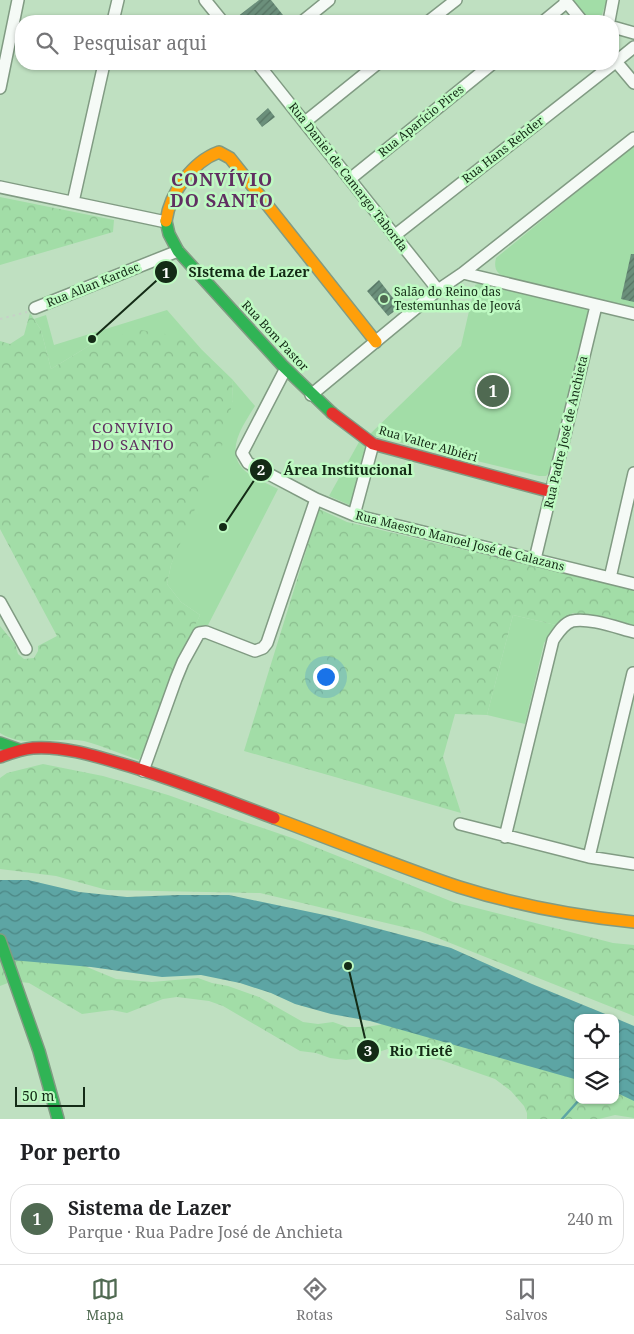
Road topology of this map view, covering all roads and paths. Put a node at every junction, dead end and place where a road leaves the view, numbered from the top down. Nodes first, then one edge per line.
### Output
1 (18, 0) edge
2 (118, 0) edge
3 (206, 0) edge
4 (329, 0) edge
5 (456, 0) edge
6 (613, 0) edge
7 (566, 1) edge
8 (115, 15) edge
9 (217, 15) edge
10 (310, 15) edge
11 (437, 15) edge
12 (551, 15) edge
13 (577, 15) edge
14 (610, 15) edge
15 (619, 29) edge
16 (634, 33) edge
17 (634, 47) edge
18 (619, 58) edge
19 (619, 68) edge
20 (103, 70) edge
21 (263, 70) edge
22 (370, 70) edge
23 (485, 70) edge
24 (603, 70) edge
25 (634, 83) edge
26 (0, 88) edge
27 (306, 122) junction
28 (634, 138) edge
29 (350, 179) junction
30 (0, 187) edge
31 (73, 202) junction
32 (166, 222) junction
33 (394, 236) junction
34 (178, 251) junction
35 (463, 273) junction
36 (438, 290) junction
37 (596, 306) junction
38 (36, 308) joint
39 (634, 314) edge
40 (0, 319) edge
41 (376, 342) junction
42 (286, 370) junction
43 (311, 395) junction
44 (373, 444) junction
45 (634, 473) edge
46 (552, 492) junction
47 (316, 499) junction
48 (354, 515) junction
49 (535, 559) junction
50 (610, 578) junction
51 (634, 584) edge
52 (0, 602) edge
53 (634, 632) edge
54 (26, 649) dead end
55 (633, 673) edge
56 (0, 742) edge
57 (20, 750) junction
58 (0, 757) edge
59 (143, 771) junction
60 (460, 824) dead end
61 (505, 837) junction
62 (589, 857) junction
63 (634, 864) edge
64 (634, 922) edge
65 (0, 940) edge
66 (58, 1119) edge

1 - 26 street
2 - 8 street
3 - 9 street
4 - 10 street
5 - 11 street
6 - 14 street
7 - 12 street
7 - 13 street
15 - 16 street
17 - 18 street, Rua Hans Rehder
19 - 25 street
20 - 31 street
21 - 27 street, Rua Daniel de Camargo Taborda
22 - 27 street
23 - 29 street, Rua Aparício Pires
24 - 33 street, Rua Hans Rehder
27 - 29 street, Rua Daniel de Camargo Taborda
28 - 35 street
29 - 33 street, Rua Daniel de Camargo Taborda
30 - 31 street
31 - 32 street
32 - 34 street, Rua Bom Pastor
32 - 41 street
33 - 36 street, Rua Daniel de Camargo Taborda
34 - 38 street, Rua Allan Kardec
34 - 42 street, Rua Bom Pastor
35 - 36 street
35 - 37 street
36 - 41 street
37 - 39 street
37 - 46 street, Rua Padre José de Anchieta
38 - 40 path
41 - 43 street
42 - 43 street, Rua Bom Pastor
42 - 47 street, Rua Maestro Manoel José de Calazans
43 - 44 street, Rua Valter Albiéri
44 - 46 street, Rua Valter Albiéri
44 - 48 street
45 - 50 street
46 - 49 street, Rua Padre José de Anchieta
47 - 48 street, Rua Maestro Manoel José de Calazans
47 - 59 street
48 - 49 street, Rua Maestro Manoel José de Calazans
49 - 50 street, Rua Maestro Manoel José de Calazans
50 - 51 street, Rua Maestro Manoel José de Calazans
52 - 54 street
53 - 61 street
55 - 62 street
56 - 57 street
57 - 58 street
57 - 59 street
59 - 64 street
60 - 61 street
61 - 62 street
62 - 63 street
65 - 66 street

